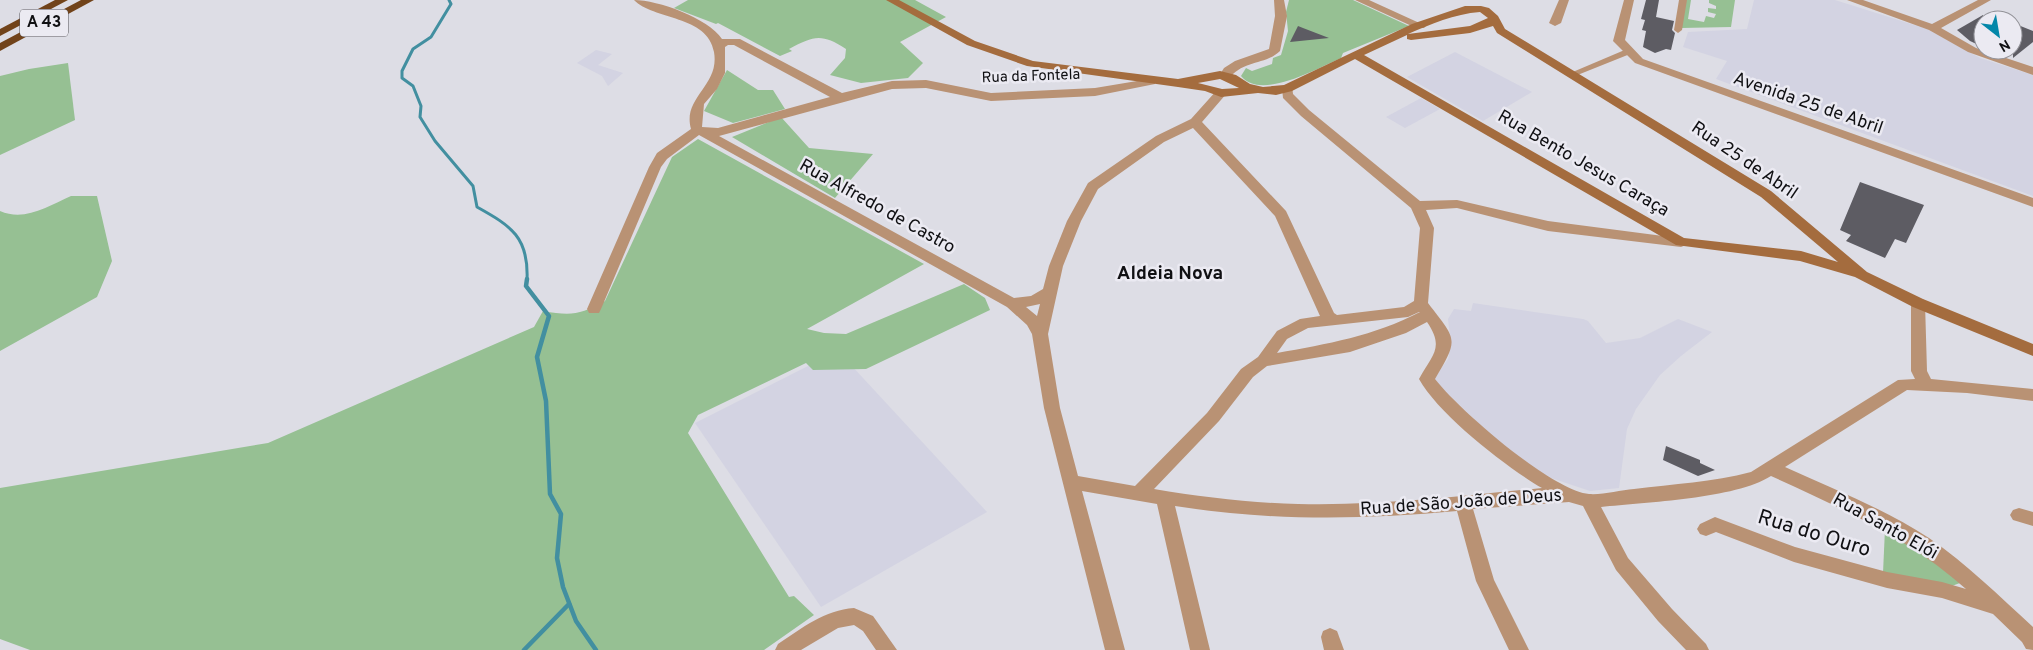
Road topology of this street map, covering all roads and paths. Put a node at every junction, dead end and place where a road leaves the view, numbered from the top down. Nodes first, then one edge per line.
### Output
1 (63, 0) edge
2 (89, 0) edge
3 (639, 0) edge
4 (891, 0) edge
5 (1279, 0) edge
6 (1360, 0) edge
7 (1484, 0) edge
8 (1491, 0) edge
9 (1564, 0) edge
10 (1616, 0) edge
11 (1683, 0) edge
12 (1852, 0) edge
13 (1986, 0) edge
14 (1629, 1) edge
15 (1468, 8) junction
16 (1493, 16) junction
17 (1555, 23) dead end
18 (1420, 26) junction
19 (1933, 28) junction
20 (1678, 30) dead end
21 (0, 33) edge
22 (719, 46) junction
23 (0, 48) edge
24 (1627, 52) junction
25 (1360, 57) junction
26 (2033, 71) edge
27 (1572, 74) junction
28 (1152, 81) junction
29 (1208, 84) junction
30 (1229, 85) junction
31 (1288, 92) junction
32 (840, 97) junction
33 (1195, 122) junction
34 (732, 128) junction
35 (698, 130) junction
36 (724, 143) junction
37 (2033, 203) edge
38 (1417, 206) junction
39 (1625, 210) junction
40 (1621, 236) junction
41 (1681, 242) junction
42 (1825, 244) junction
43 (1806, 258) junction
44 (1862, 275) junction
45 (1048, 293) junction
46 (1012, 303) junction
47 (1918, 303) junction
48 (1424, 308) junction
49 (594, 309) dead end
50 (1337, 320) junction
51 (1040, 334) junction
52 (2033, 350) edge
53 (1263, 361) junction
54 (1926, 385) junction
55 (2033, 395) edge
56 (1770, 468) junction
57 (1072, 482) junction
58 (1138, 494) junction
59 (1569, 495) junction
60 (1164, 498) junction
61 (1589, 501) junction
62 (1463, 503) junction
63 (1706, 529) dead end
64 (1998, 607) junction
65 (2033, 643) edge
66 (785, 650) edge
67 (887, 650) edge
68 (1115, 650) edge
69 (1200, 650) edge
70 (1519, 650) edge
71 (1698, 650) edge

1 - 21 highway, A 43
2 - 23 highway, A 43
3 - 22 street
4 - 28 main road
5 - 30 street
6 - 18 street
7 - 15 main road
8 - 16 main road
9 - 17 street
10 - 14 street
11 - 20 street
12 - 19 street
13 - 19 street
14 - 24 street
15 - 16 main road
15 - 18 main road
16 - 25 main road
16 - 27 main road, Rua 25 de Abril
18 - 25 main road
19 - 26 street
22 - 32 street
22 - 35 street
24 - 27 street
24 - 37 street, Avenida 25 de Abril
25 - 31 main road
25 - 39 main road, Rua Bento Jesus Caraça
27 - 42 main road, Rua 25 de Abril
28 - 29 main road
28 - 32 street, Rua da Fontela
29 - 30 main road
29 - 30 main road
30 - 31 main road
30 - 33 street
31 - 38 street
32 - 34 street, Rua da Fontela
33 - 45 street
33 - 50 street
34 - 35 street, Rua da Fontela
34 - 36 street
35 - 36 street, Rua Alfredo de Castro
35 - 49 street
36 - 46 street, Rua Alfredo de Castro
38 - 40 street
38 - 48 street
39 - 40 street
39 - 41 main road, Rua Bento Jesus Caraça
40 - 41 street
41 - 43 main road, Rua Bento Jesus Caraça
42 - 43 main road
42 - 44 main road, Rua 25 de Abril
43 - 44 main road, Rua Bento Jesus Caraça
44 - 47 main road, Rua 25 de Abril
45 - 46 street
45 - 51 street
46 - 51 street, Rua Alfredo de Castro
47 - 52 main road, Rua 25 de Abril
47 - 54 street
48 - 50 street
48 - 53 street
48 - 59 street
50 - 53 street
51 - 57 street
53 - 58 street
54 - 55 street, Rua de São João de Deus
54 - 56 street, Rua de São João de Deus
56 - 61 street, Rua de São João de Deus
56 - 64 street, Rua Santo Elói
57 - 58 street, Rua de São João de Deus
57 - 68 street
58 - 60 street, Rua de São João de Deus
59 - 61 street, Rua de São João de Deus
59 - 62 street, Rua de São João de Deus
60 - 62 street, Rua de São João de Deus
60 - 69 street
61 - 71 street
62 - 70 street
63 - 64 street, Rua do Ouro
64 - 65 street, Rua Santo Elói
66 - 67 street

